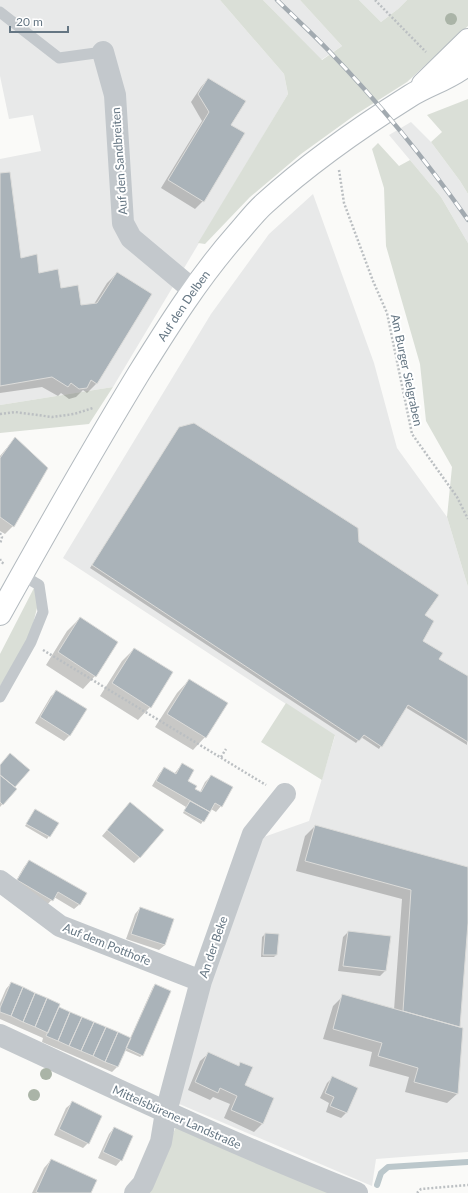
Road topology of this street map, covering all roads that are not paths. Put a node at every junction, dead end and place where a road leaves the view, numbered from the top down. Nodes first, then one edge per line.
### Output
1 (0, 12) edge
2 (468, 40) edge
3 (103, 52) joint
4 (468, 64) edge
5 (412, 95) junction
6 (192, 289) junction
7 (22, 575) junction
8 (0, 614) edge
9 (0, 697) edge
10 (285, 794) road end
11 (0, 881) edge
12 (201, 981) junction
13 (0, 1035) edge
14 (166, 1112) junction
15 (139, 1188) edge
16 (357, 1193) edge

1 - 3 lane
2 - 5 main road, Auf den Delben
3 - 6 street, Auf den Sandbreiten
4 - 5 main road, Auf den Delben
5 - 6 main road, Auf den Delben
6 - 7 main road, Auf den Delben
7 - 8 main road, Auf den Delben
7 - 9 lane
10 - 12 street, An der Beke
11 - 12 street, Auf dem Potthofe
12 - 14 street, An der Beke
13 - 14 street, Mittelsbürener Landstraße
14 - 15 street, An der Beke
14 - 16 street, Mittelsbürener Landstraße

